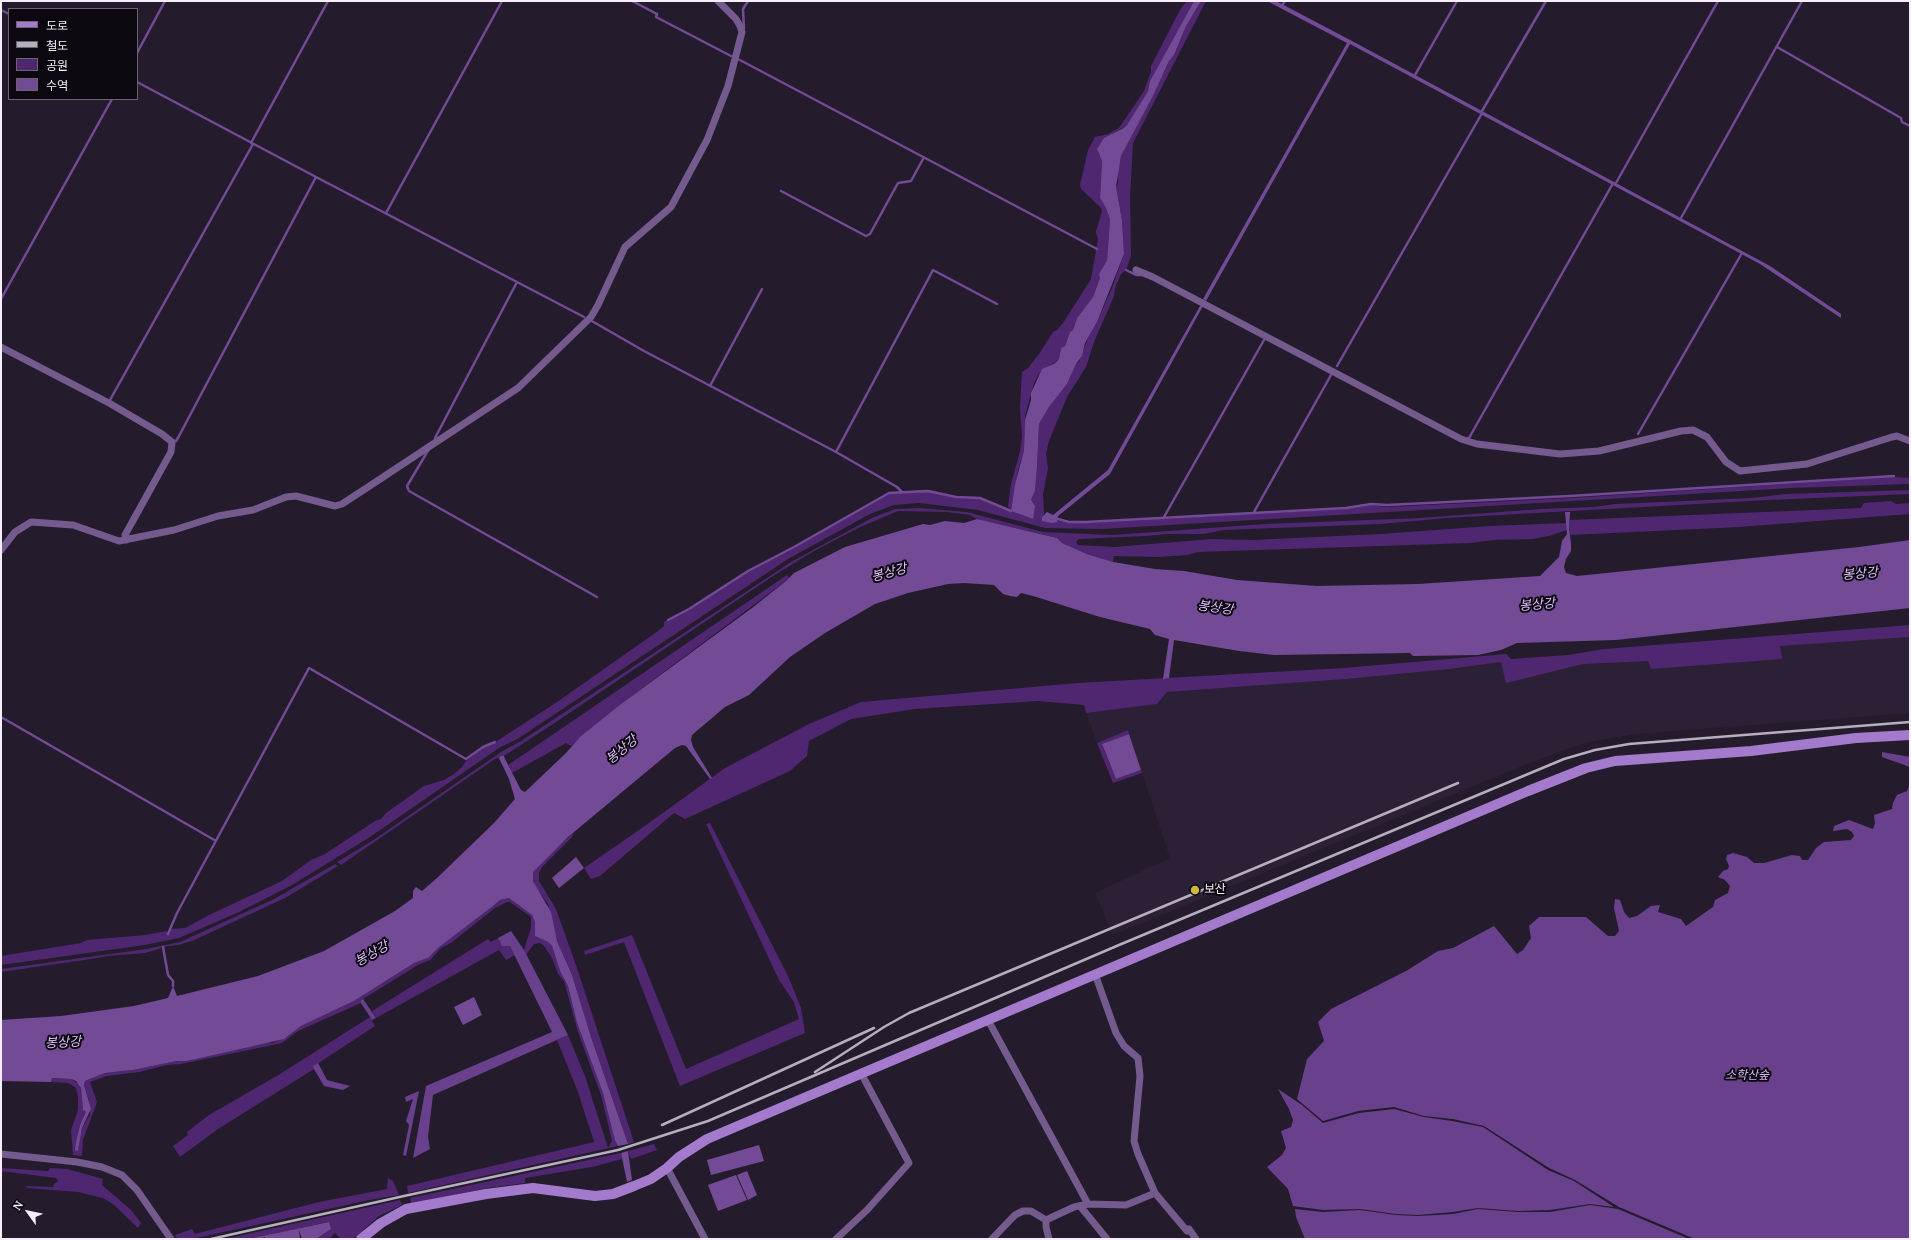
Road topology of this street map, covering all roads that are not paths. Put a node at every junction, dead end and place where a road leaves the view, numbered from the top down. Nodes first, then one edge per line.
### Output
1 (718, 1) edge
2 (1136, 270) dead end
3 (1, 347) edge
4 (1910, 441) edge
5 (126, 540) junction
6 (1, 550) edge
7 (1910, 735) edge
8 (1095, 974) junction
9 (988, 1020) junction
10 (861, 1073) junction
11 (1, 1154) edge
12 (667, 1168) junction
13 (1155, 1193) junction
14 (1088, 1204) junction
15 (1080, 1206) junction
16 (1046, 1220) junction
17 (172, 1239) edge
18 (361, 1239) edge
19 (705, 1239) edge
20 (836, 1239) edge
21 (992, 1239) edge
22 (1049, 1239) edge
23 (1107, 1239) edge
24 (1196, 1239) edge

1 - 5 street
2 - 4 street
3 - 5 street
5 - 6 street
7 - 8 main road
8 - 9 main road
8 - 13 street
9 - 10 main road
9 - 14 street
10 - 12 main road
10 - 20 street
11 - 17 street
12 - 18 main road
12 - 19 street
13 - 14 street
13 - 24 street
14 - 15 street
15 - 16 street
15 - 23 street
16 - 21 street
16 - 22 street

